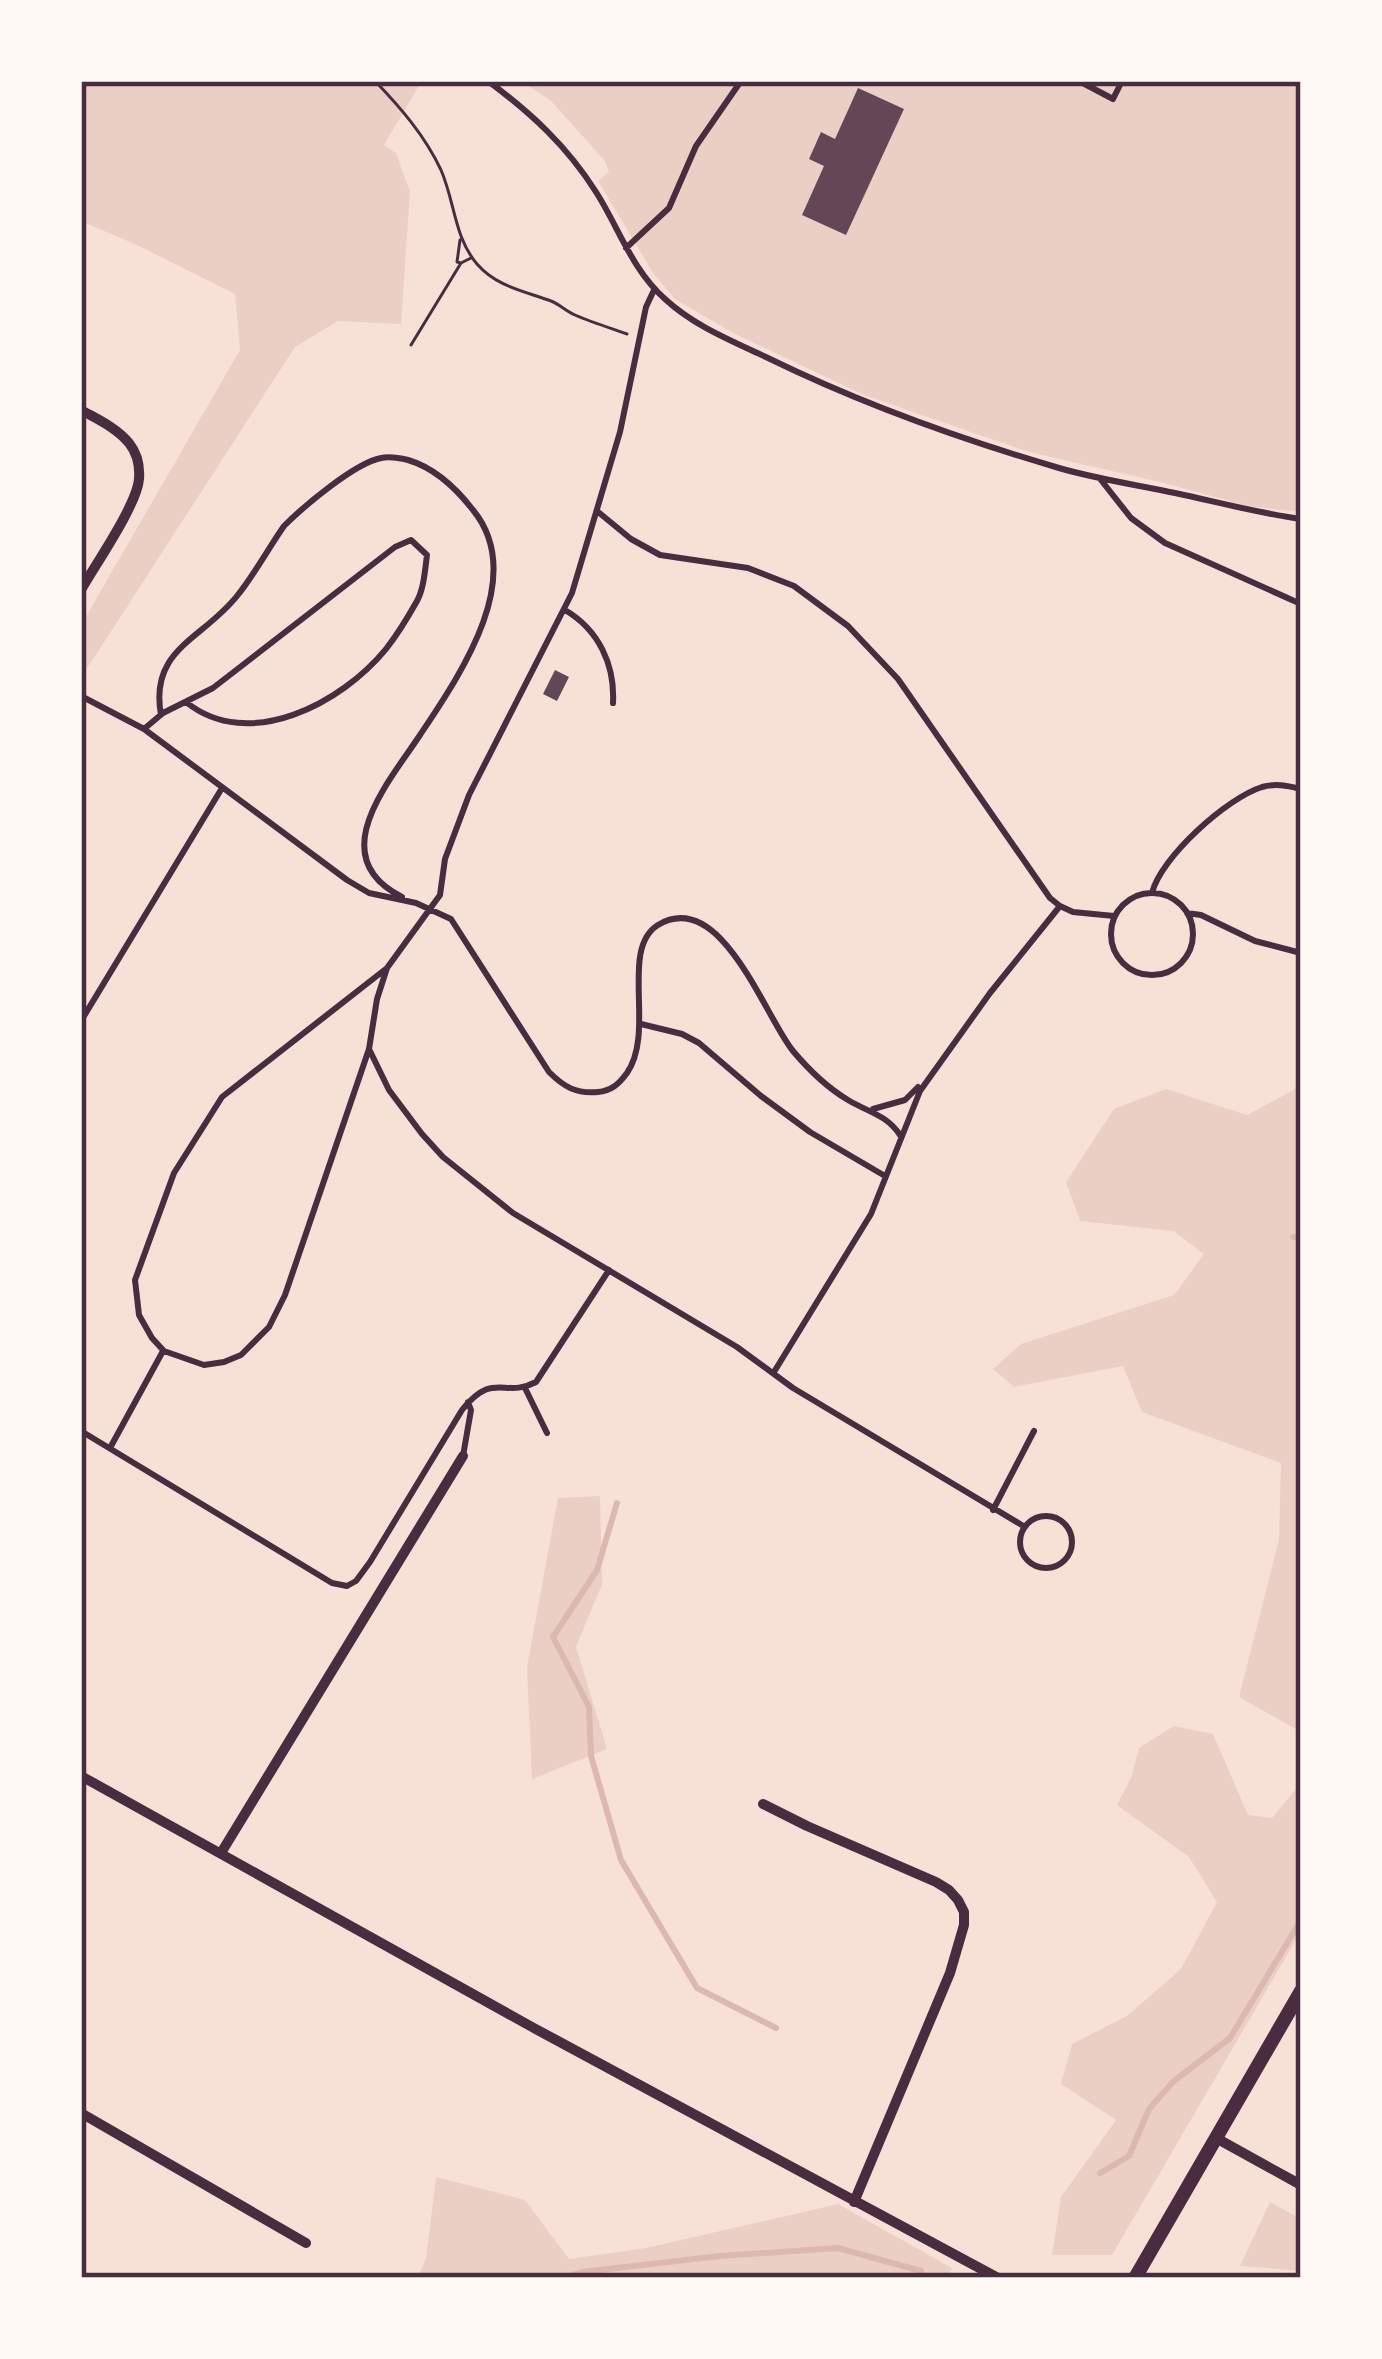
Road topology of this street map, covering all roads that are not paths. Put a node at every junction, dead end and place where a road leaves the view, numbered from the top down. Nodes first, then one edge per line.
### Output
1 (488, 81) edge
2 (741, 81) edge
3 (1079, 81) edge
4 (1122, 81) edge
5 (626, 248) junction
6 (654, 290) junction
7 (81, 410) edge
8 (1099, 478) junction
9 (596, 511) junction
10 (1301, 519) edge
11 (82, 586) edge
12 (1301, 604) edge
13 (565, 610) junction
14 (81, 696) edge
15 (186, 702) junction
16 (614, 703) dead end
17 (161, 715) junction
18 (144, 729) junction
19 (222, 788) junction
20 (1301, 789) edge
21 (1152, 893) junction
22 (416, 903) junction
23 (1060, 906) junction
24 (433, 908) junction
25 (1187, 913) junction
26 (1114, 916) junction
27 (1301, 952) edge
28 (387, 968) junction
29 (81, 1022) edge
30 (641, 1024) junction
31 (369, 1049) junction
32 (929, 1076) junction
33 (867, 1110) junction
34 (900, 1135) junction
35 (886, 1177) junction
36 (609, 1270) junction
37 (164, 1351) junction
38 (775, 1372) junction
39 (524, 1387) junction
40 (468, 1402) junction
41 (81, 1431) edge
42 (1034, 1431) dead end
43 (547, 1433) dead end
44 (110, 1448) junction
45 (463, 1456) joint
46 (993, 1510) junction
47 (1025, 1527) junction
48 (81, 1776) edge
49 (763, 1804) dead end
50 (221, 1853) junction
51 (1301, 1991) edge
52 (81, 2113) edge
53 (1216, 2138) junction
54 (1301, 2185) edge
55 (854, 2202) junction
56 (306, 2243) dead end
57 (992, 2276) edge
58 (1135, 2278) edge

1 - 5 lane
2 - 5 lane
3 - 4 lane
5 - 6 lane
6 - 8 lane
6 - 9 lane
7 - 11 street
8 - 10 lane
8 - 12 lane
9 - 13 lane
9 - 23 lane
13 - 16 lane
13 - 24 lane
14 - 18 lane
15 - 15 lane
15 - 17 lane
17 - 18 lane
17 - 22 lane
18 - 19 lane
19 - 22 lane
19 - 29 lane
20 - 21 lane
21 - 25 lane
21 - 26 lane
22 - 24 lane
23 - 26 lane
23 - 32 lane
24 - 28 lane
24 - 30 lane
25 - 26 lane
25 - 27 lane
28 - 31 lane
28 - 37 lane
30 - 33 lane
30 - 35 lane
31 - 36 lane
31 - 37 lane
32 - 33 lane
32 - 34 lane
33 - 34 lane
34 - 35 lane
35 - 38 lane
36 - 38 lane
36 - 39 lane
37 - 44 lane
38 - 46 lane
39 - 40 lane
39 - 43 lane
40 - 44 lane
40 - 45 lane
41 - 44 lane
42 - 46 lane
45 - 50 street
46 - 47 lane
47 - 47 lane
48 - 50 street
49 - 55 street
50 - 55 street
51 - 53 street
52 - 56 street
53 - 54 street
53 - 58 street
55 - 57 street

